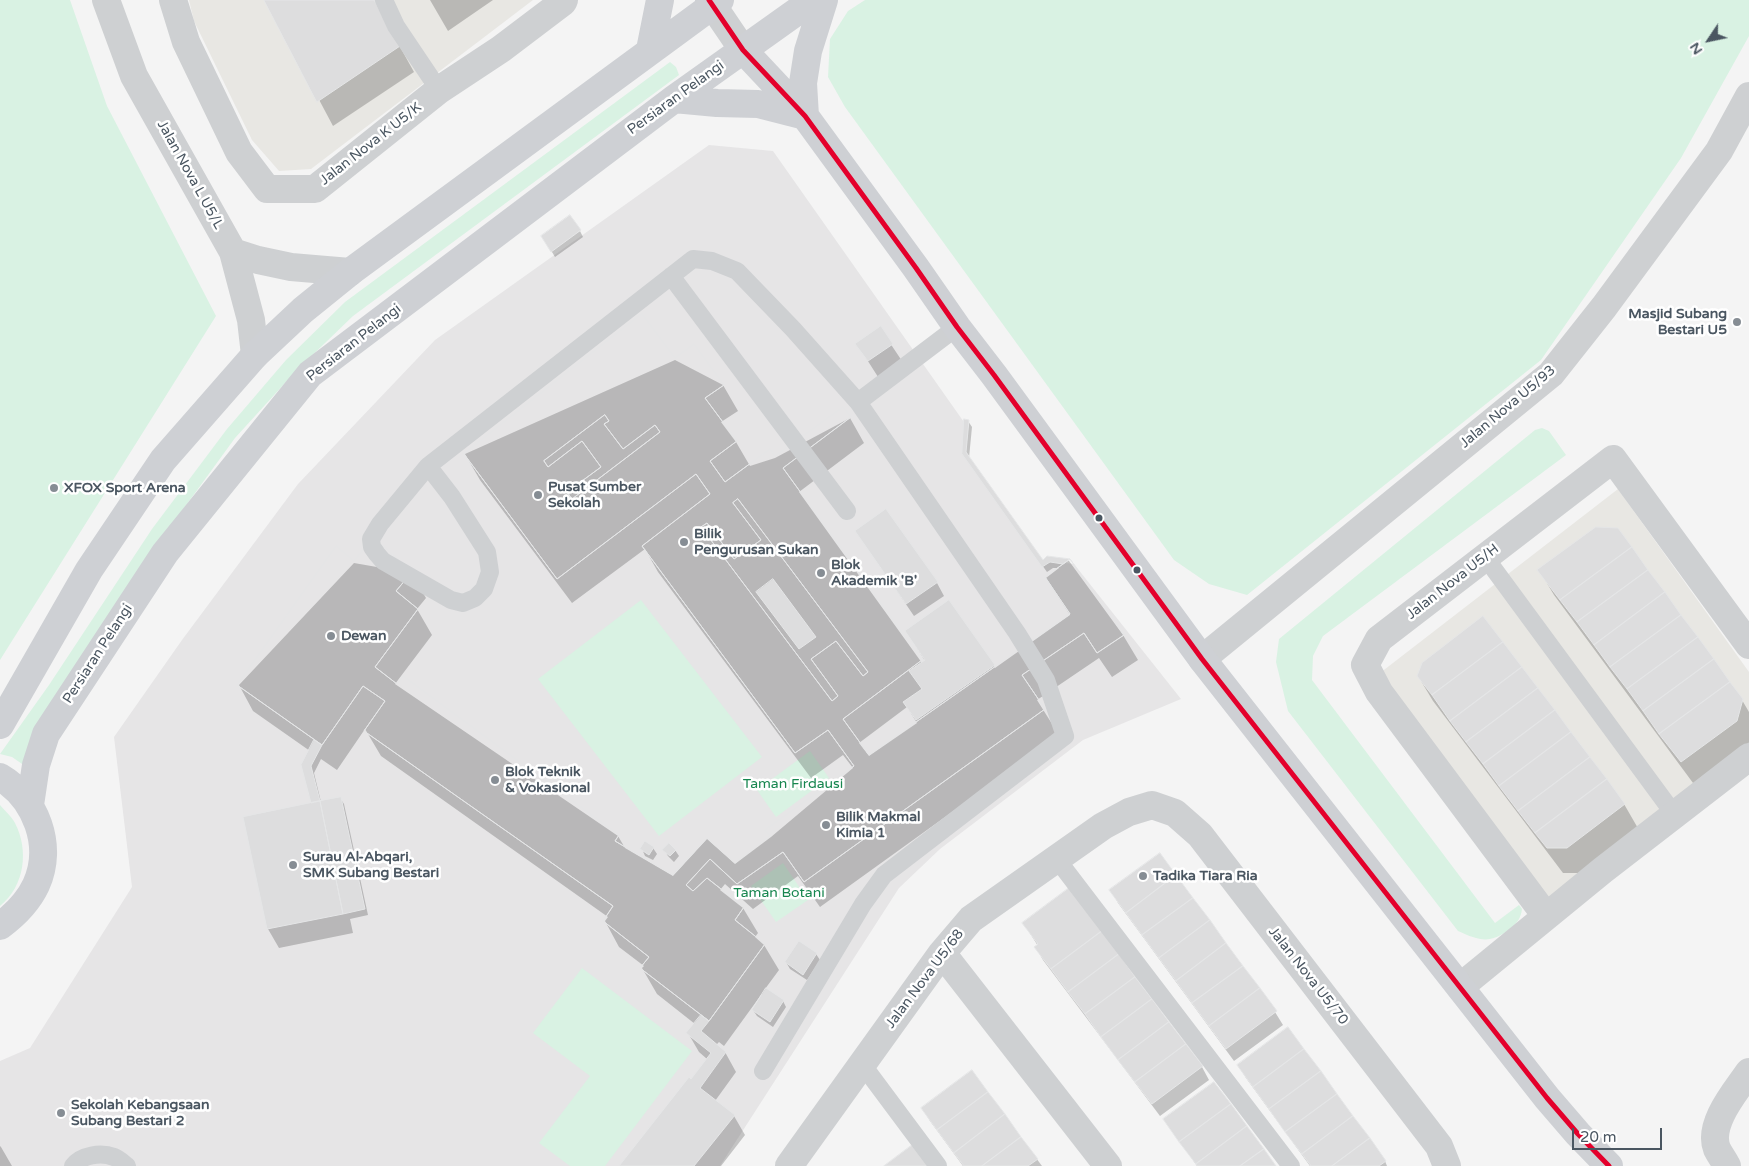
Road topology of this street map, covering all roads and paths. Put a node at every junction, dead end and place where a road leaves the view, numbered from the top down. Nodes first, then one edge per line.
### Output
1 (106, 0) edge
2 (173, 0) edge
3 (384, 0) edge
4 (564, 0) edge
5 (660, 0) edge
6 (813, 0) edge
7 (824, 0) edge
8 (714, 2) edge
9 (650, 50) junction
10 (743, 50) junction
11 (439, 90) junction
12 (1749, 96) edge
13 (674, 98) junction
14 (805, 116) junction
15 (233, 252) junction
16 (350, 272) junction
17 (671, 276) junction
18 (956, 328) junction
19 (254, 355) junction
20 (858, 402) junction
21 (428, 466) junction
22 (847, 511) dead end
23 (1485, 557) junction
24 (1749, 645) edge
25 (1202, 659) junction
26 (0, 724) edge
27 (1749, 757) edge
28 (0, 777) edge
29 (30, 805) junction
30 (1152, 805) joint
31 (1674, 814) junction
32 (1056, 858) junction
33 (1546, 916) junction
34 (0, 926) edge
35 (942, 953) junction
36 (1460, 988) junction
37 (862, 1064) junction
38 (763, 1071) dead end
39 (1749, 1072) edge
40 (73, 1166) edge
41 (127, 1166) edge
42 (789, 1166) edge
43 (938, 1166) edge
44 (1108, 1166) edge
45 (1291, 1166) edge
46 (1447, 1166) edge
47 (1609, 1166) edge
48 (1727, 1166) edge

1 - 15 street, Jalan Nova L U5/L
2 - 11 street, Jalan Nova K U5/K
3 - 11 lane
4 - 11 street, Jalan Nova K U5/K
5 - 9 street
6 - 10 street, Persiaran Pelangi
7 - 14 street
8 - 9 street
8 - 10 street
9 - 16 street
10 - 13 street, Persiaran Pelangi
10 - 14 street
12 - 25 street, Jalan Nova U5/93
13 - 14 street
13 - 29 street, Persiaran Pelangi
14 - 18 street
15 - 16 street
15 - 19 street, Jalan Nova L U5/L
16 - 19 street
17 - 20 lane
17 - 21 lane
17 - 22 lane
18 - 20 lane
18 - 25 street
19 - 26 street
20 - 38 lane
21 - 21 lane
23 - 24 street, Jalan Nova U5/H
23 - 31 lane
23 - 33 street, Jalan Nova U5/H
25 - 36 street
27 - 31 street
28 - 29 street
29 - 34 street
30 - 32 street, Jalan Nova U5/68
30 - 46 street, Jalan Nova U5/70
31 - 33 street
32 - 35 street, Jalan Nova U5/68
32 - 45 lane
33 - 36 street
35 - 37 street, Jalan Nova U5/68
35 - 44 street
36 - 47 street
37 - 42 street, Jalan Nova U5/68
37 - 43 lane
39 - 48 street
40 - 41 lane

